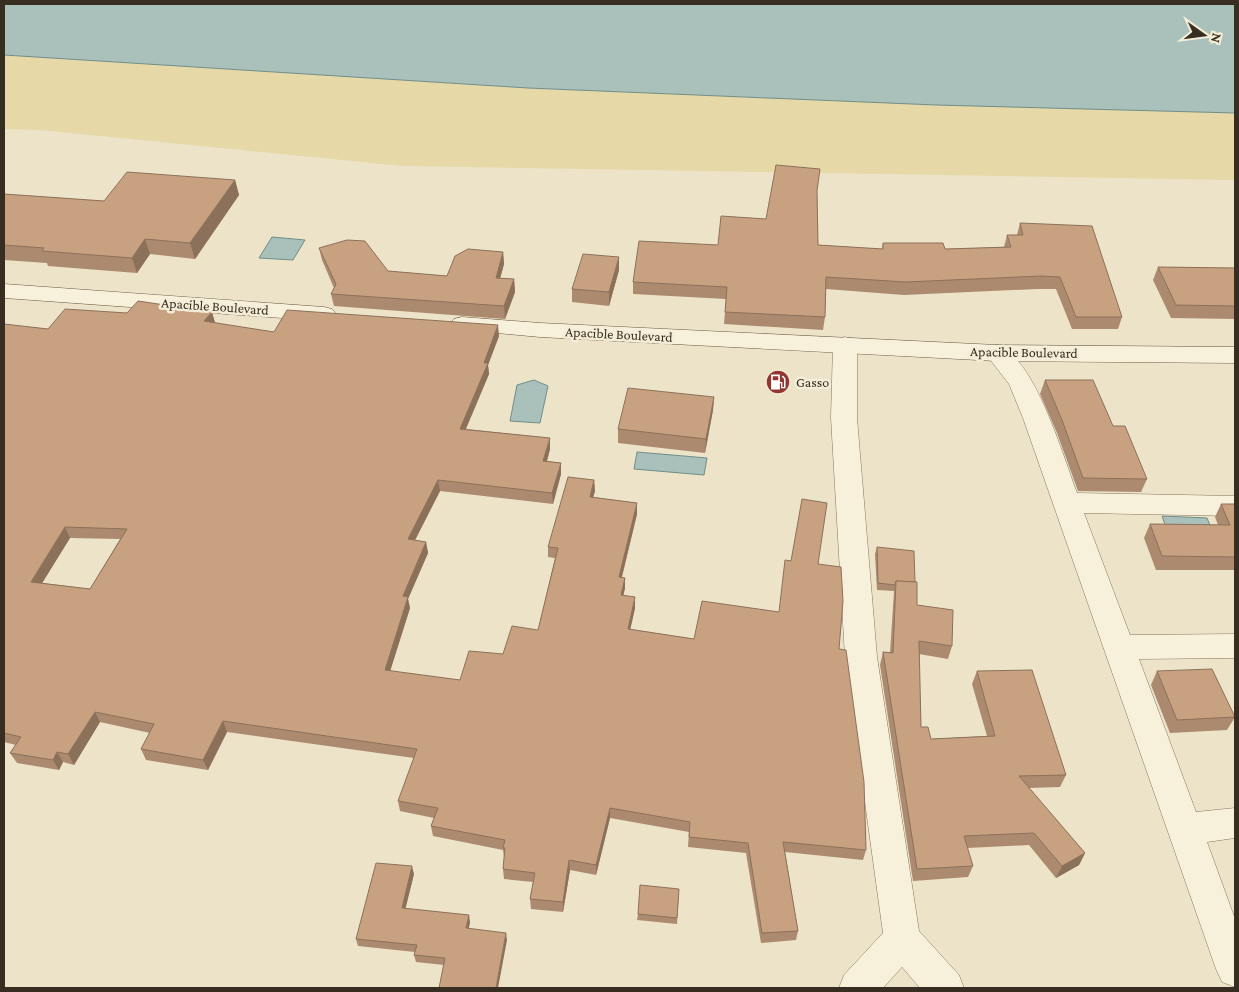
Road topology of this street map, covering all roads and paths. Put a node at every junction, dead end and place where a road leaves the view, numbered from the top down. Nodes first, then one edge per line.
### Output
1 (4, 291) edge
2 (342, 315) edge
3 (441, 323) edge
4 (845, 345) junction
5 (997, 353) junction
6 (1235, 355) edge
7 (1068, 503) junction
8 (1235, 506) edge
9 (1235, 646) edge
10 (1121, 647) junction
11 (1235, 824) edge
12 (1186, 829) junction
13 (902, 939) junction
14 (1235, 969) edge
15 (858, 988) edge
16 (945, 988) edge

1 - 2 street, Apacible Boulevard
3 - 4 street, Apacible Boulevard
4 - 5 street, Apacible Boulevard
4 - 13 street
5 - 6 street, Apacible Boulevard
5 - 7 street
7 - 8 street
7 - 10 street
9 - 10 street
10 - 12 street
11 - 12 street
12 - 14 street
13 - 15 street
13 - 16 street

